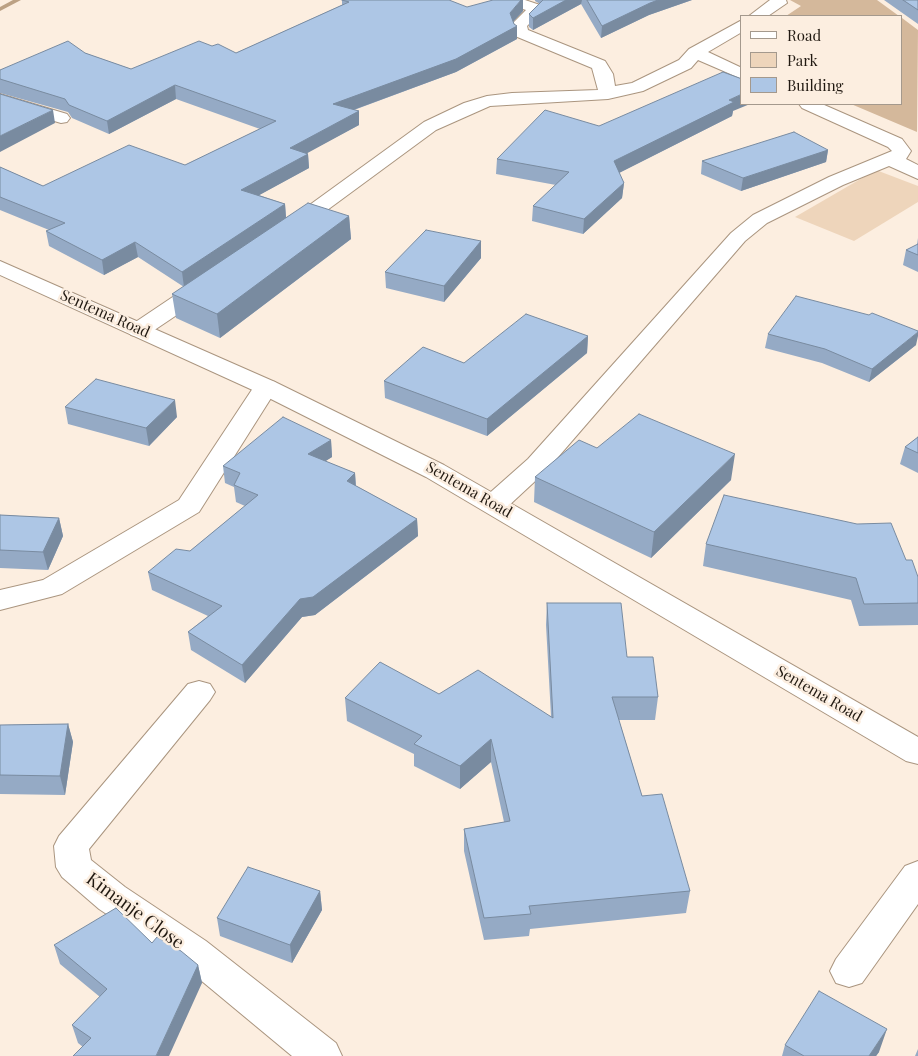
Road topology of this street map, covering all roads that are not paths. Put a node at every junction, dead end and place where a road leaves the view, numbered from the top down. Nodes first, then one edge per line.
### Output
1 (510, 0) edge
2 (778, 0) edge
3 (759, 15) edge
4 (740, 26) edge
5 (695, 52) junction
6 (740, 73) edge
7 (608, 94) junction
8 (0, 99) edge
9 (810, 105) edge
10 (61, 118) dead end
11 (891, 159) junction
12 (918, 173) edge
13 (277, 237) edge
14 (0, 267) edge
15 (220, 276) edge
16 (139, 330) junction
17 (266, 387) junction
18 (494, 504) junction
19 (0, 600) edge
20 (199, 692) dead end
21 (918, 752) edge
22 (918, 876) edge
23 (849, 971) dead end
24 (322, 1056) edge

1 - 7 street
2 - 3 street
4 - 5 street
5 - 6 street
5 - 7 street
7 - 13 street
8 - 10 street
9 - 11 street
11 - 12 street
11 - 18 street
14 - 16 street, Sentema Road
15 - 16 street
16 - 17 street, Sentema Road
17 - 18 street, Sentema Road
17 - 19 street
18 - 21 street, Sentema Road
20 - 24 street, Kimanje Close
22 - 23 street

